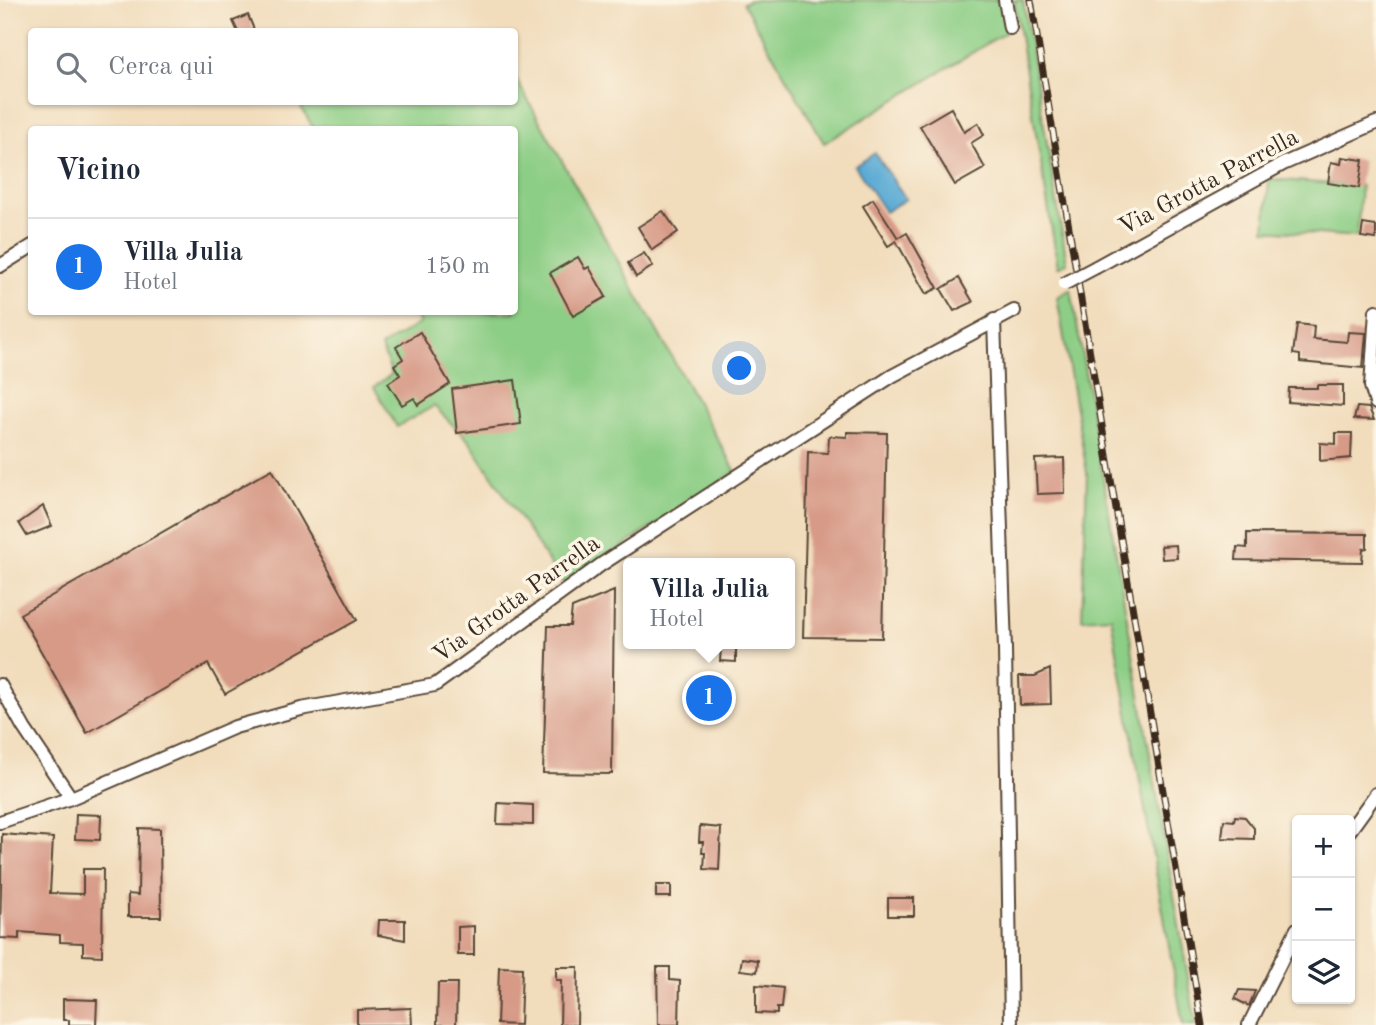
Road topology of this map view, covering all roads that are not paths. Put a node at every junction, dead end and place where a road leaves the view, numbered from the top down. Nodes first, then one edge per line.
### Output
1 (1005, 0) edge
2 (1010, 28) dead end
3 (1376, 123) edge
4 (28, 248) edge
5 (0, 266) edge
6 (1064, 284) dead end
7 (1014, 311) dead end
8 (1376, 311) edge
9 (994, 320) junction
10 (1376, 403) edge
11 (0, 685) edge
12 (1376, 794) edge
13 (71, 798) junction
14 (0, 822) edge
15 (1355, 823) edge
16 (1292, 939) edge
17 (1012, 1025) edge
18 (1249, 1025) edge

1 - 2 street
3 - 6 street, Via Grotta Parrella, bridge
4 - 5 street
7 - 9 street, Via Grotta Parrella
8 - 10 street
9 - 13 street, Via Grotta Parrella
9 - 17 street
11 - 13 street
12 - 15 street
13 - 14 street, Via Grotta Parrella
16 - 18 street

